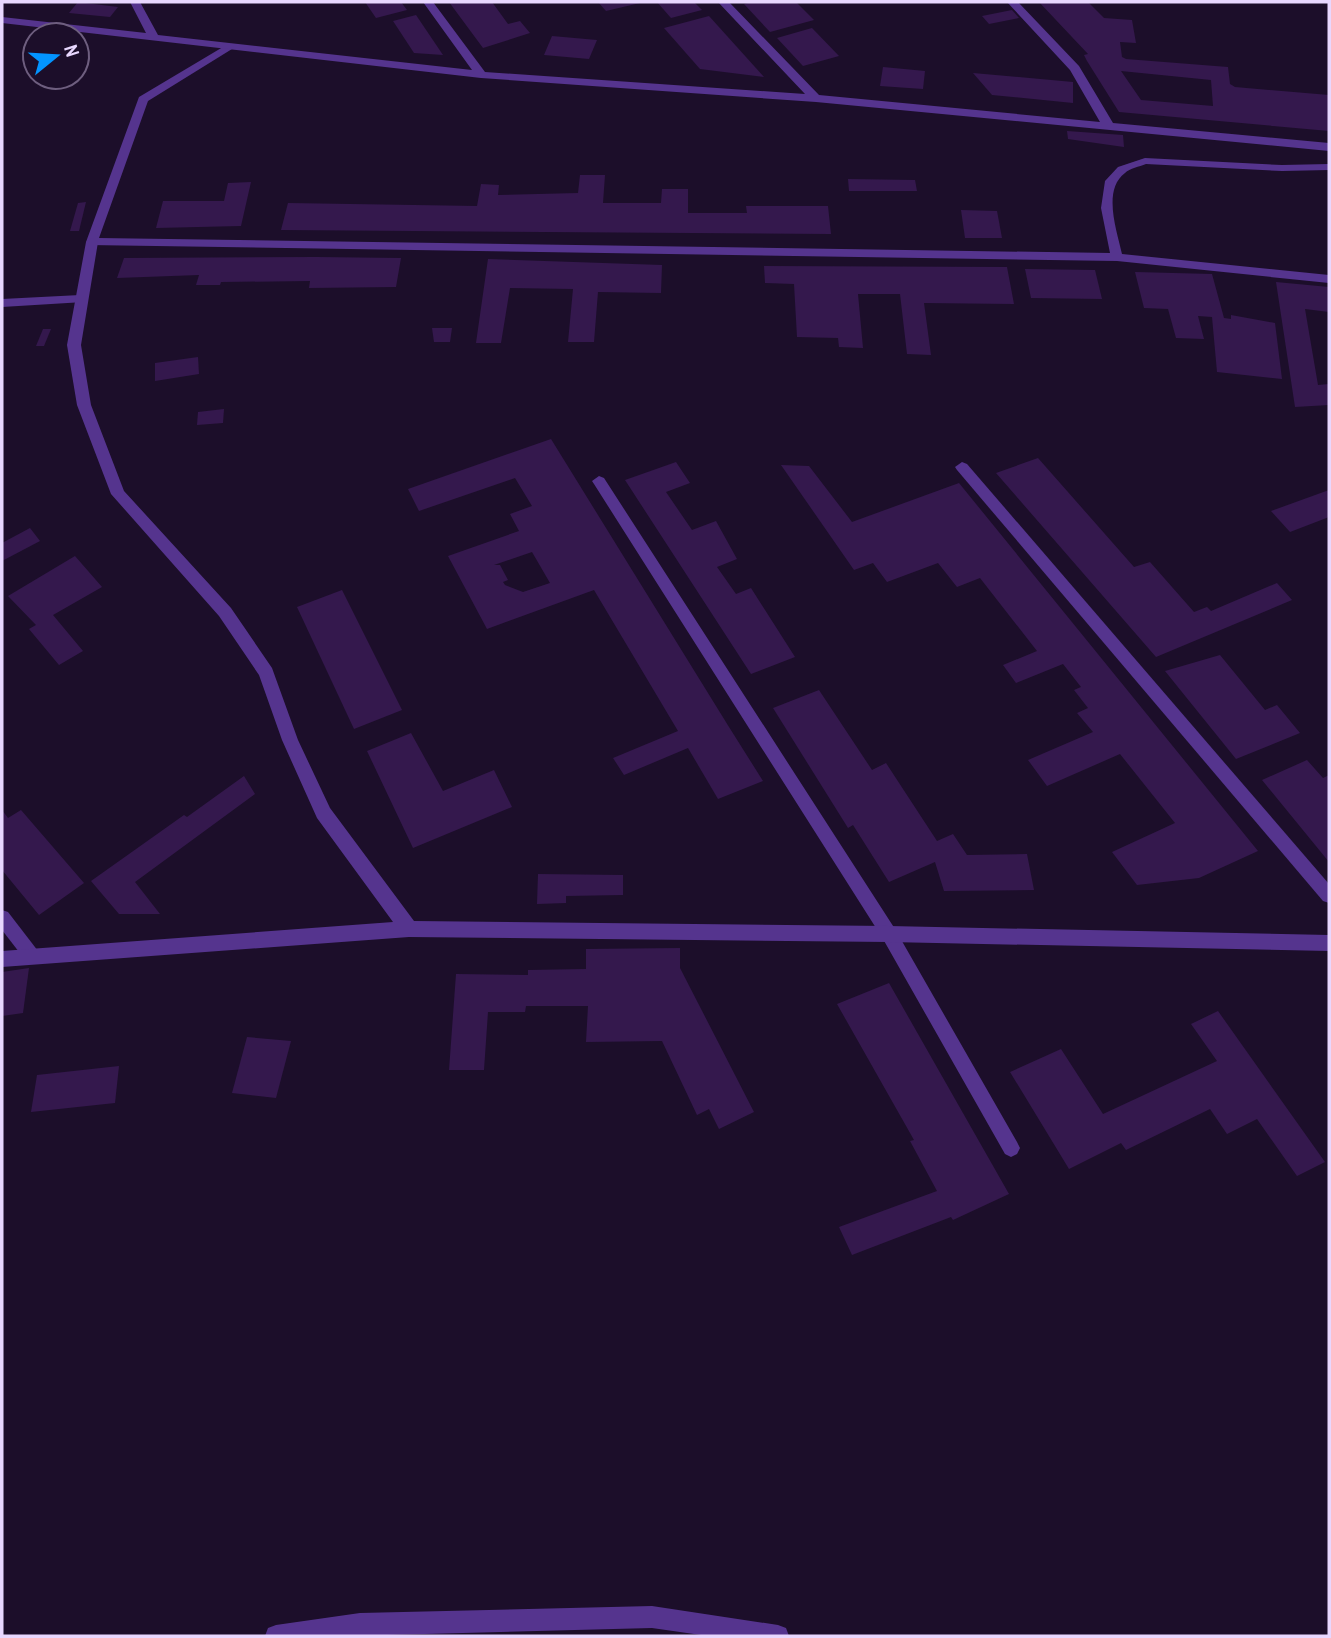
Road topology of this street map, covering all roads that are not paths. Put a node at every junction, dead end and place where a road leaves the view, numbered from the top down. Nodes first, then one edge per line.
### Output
1 (135, 2) edge
2 (428, 2) edge
3 (723, 2) edge
4 (1013, 2) edge
5 (2, 20) edge
6 (155, 39) junction
7 (229, 47) junction
8 (481, 75) junction
9 (816, 98) junction
10 (1109, 126) junction
11 (1329, 147) edge
12 (1329, 166) edge
13 (92, 242) junction
14 (1117, 257) junction
15 (1329, 279) edge
16 (80, 299) junction
17 (2, 303) edge
18 (962, 467) dead end
19 (599, 481) dead end
20 (1329, 896) edge
21 (2, 917) edge
22 (409, 929) junction
23 (889, 934) junction
24 (1329, 943) edge
25 (32, 956) junction
26 (2, 959) edge
27 (1012, 1148) dead end
28 (276, 1636) edge
29 (778, 1636) edge

1 - 6 street
2 - 8 street
3 - 9 street
4 - 10 street
5 - 6 street
6 - 7 street
7 - 8 street
7 - 13 lane
8 - 9 street
9 - 10 street
10 - 11 street
12 - 14 lane
13 - 14 lane
13 - 16 street
14 - 15 lane
16 - 17 lane
16 - 22 street
18 - 20 lane
19 - 23 lane
21 - 25 lane
22 - 23 street
22 - 25 street
23 - 24 street
23 - 27 lane
25 - 26 street
28 - 29 lane

